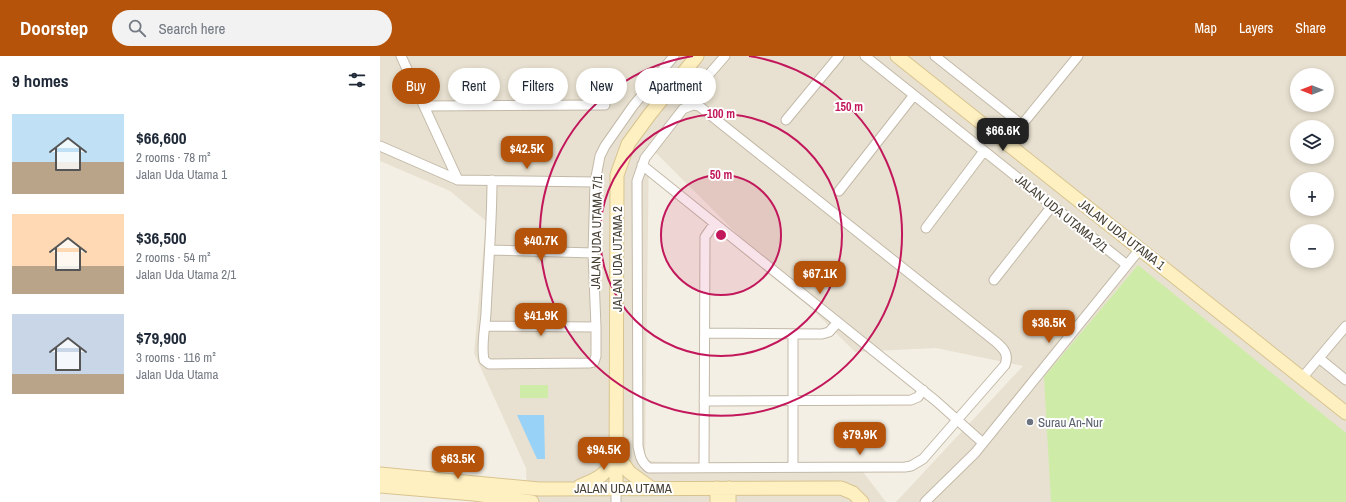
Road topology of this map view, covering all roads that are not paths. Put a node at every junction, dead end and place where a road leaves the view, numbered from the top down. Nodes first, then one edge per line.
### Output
1 (402, 56) edge
2 (674, 56) edge
3 (697, 56) edge
4 (724, 56) edge
5 (839, 56) edge
6 (865, 56) edge
7 (897, 56) edge
8 (935, 56) edge
9 (1078, 56) edge
10 (714, 68) edge
11 (914, 95) junction
12 (605, 105) dead end
13 (424, 106) junction
14 (786, 120) dead end
15 (1022, 125) junction
16 (1007, 143) junction
17 (380, 146) edge
18 (984, 151) junction
19 (642, 165) junction
20 (458, 180) junction
21 (492, 180) junction
22 (595, 182) junction
23 (838, 191) dead end
24 (1052, 206) junction
25 (714, 224) junction
26 (926, 228) dead end
27 (1140, 249) junction
28 (490, 250) junction
29 (593, 253) junction
30 (1127, 265) junction
31 (994, 280) dead end
32 (838, 322) junction
33 (486, 326) junction
34 (1346, 326) edge
35 (596, 327) junction
36 (705, 333) junction
37 (793, 334) junction
38 (1320, 358) junction
39 (1302, 378) junction
40 (1346, 380) edge
41 (923, 390) junction
42 (704, 400) junction
43 (793, 400) junction
44 (1346, 413) edge
45 (957, 420) junction
46 (982, 443) junction
47 (617, 454) junction
48 (704, 467) junction
49 (793, 467) junction
50 (380, 474) edge
51 (380, 486) edge
52 (616, 488) junction
53 (651, 488) junction
54 (723, 488) junction
55 (575, 489) junction
56 (532, 502) edge
57 (616, 502) edge
58 (717, 502) edge
59 (729, 502) edge
60 (862, 502) edge
61 (925, 502) edge

1 - 13 street
2 - 22 street, JALAN UDA UTAMA 7/1
3 - 47 street, JALAN UDA UTAMA 2
4 - 10 street
5 - 14 street
6 - 11 street, JALAN UDA UTAMA 2/1
7 - 16 street, JALAN UDA UTAMA 1
8 - 15 street
9 - 15 street
11 - 18 street, JALAN UDA UTAMA 2/1
11 - 23 street
12 - 13 street
13 - 20 street
15 - 16 street
16 - 27 street, JALAN UDA UTAMA 1
17 - 20 street
18 - 24 street, JALAN UDA UTAMA 2/1
18 - 26 street
19 - 25 street
19 - 45 street
19 - 48 street
20 - 21 street
21 - 22 street
21 - 28 street
22 - 29 street, JALAN UDA UTAMA 7/1
24 - 30 street, JALAN UDA UTAMA 2/1
24 - 31 street
25 - 32 street
25 - 36 street
27 - 30 street
27 - 39 street, JALAN UDA UTAMA 1
28 - 29 street
28 - 33 street
29 - 35 street, JALAN UDA UTAMA 7/1
30 - 46 street
32 - 37 street
32 - 41 street
33 - 35 street
33 - 35 street, JALAN UDA UTAMA 7/1
34 - 38 street
36 - 37 street
36 - 42 street
37 - 43 street
38 - 39 street
38 - 40 street
39 - 44 street, JALAN UDA UTAMA 1
41 - 43 street
41 - 45 street
42 - 43 street
42 - 48 street
43 - 49 street
45 - 46 street
45 - 49 street
46 - 61 street
47 - 52 street, JALAN UDA UTAMA 2
47 - 53 street
47 - 55 street
48 - 49 street
50 - 55 street, JALAN UDA UTAMA
51 - 56 street
52 - 53 street, JALAN UDA UTAMA
52 - 55 street, JALAN UDA UTAMA
52 - 57 street
53 - 54 street, JALAN UDA UTAMA
54 - 58 street
54 - 59 street
54 - 60 street, JALAN UDA UTAMA

